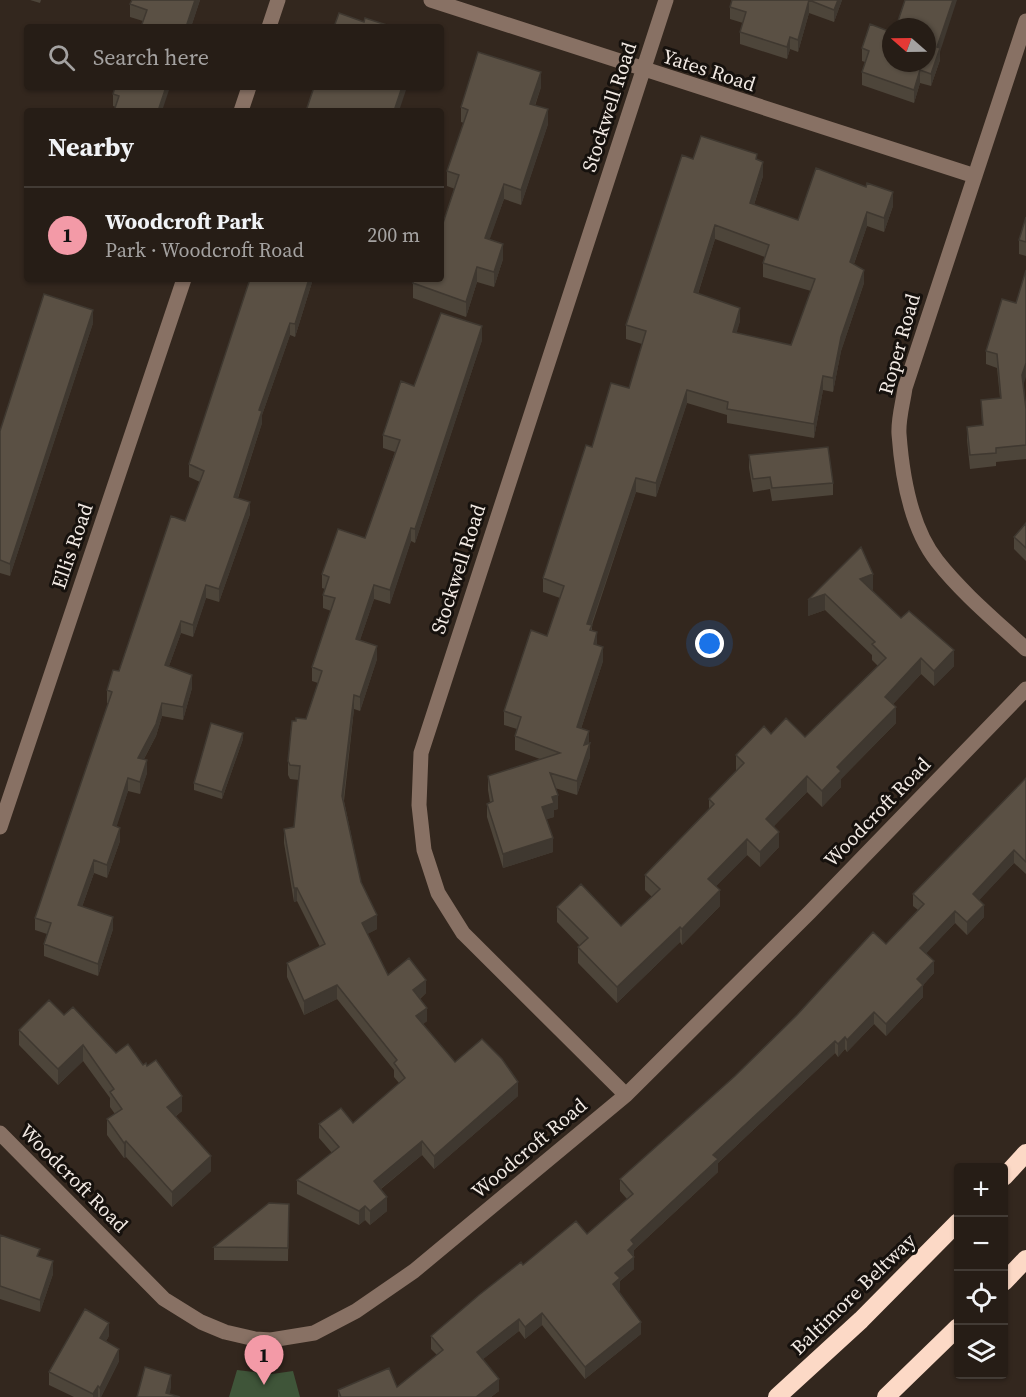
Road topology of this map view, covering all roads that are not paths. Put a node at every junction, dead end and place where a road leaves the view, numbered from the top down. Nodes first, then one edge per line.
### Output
1 (278, 0) edge
2 (431, 0) edge
3 (666, 0) edge
4 (1026, 21) edge
5 (270, 24) edge
6 (643, 70) junction
7 (248, 90) edge
8 (242, 108) edge
9 (975, 176) junction
10 (183, 282) edge
11 (1026, 649) edge
12 (1026, 689) edge
13 (0, 827) edge
14 (626, 1095) junction
15 (0, 1133) edge
16 (1026, 1153) edge
17 (1008, 1172) edge
18 (954, 1226) edge
19 (1026, 1259) edge
20 (1008, 1277) edge
21 (954, 1331) edge
22 (777, 1397) edge
23 (886, 1397) edge

1 - 5 street
2 - 6 street, Yates Road
3 - 6 street, Stockwell Road
4 - 9 street, Roper Road
6 - 9 street, Yates Road
6 - 14 street, Stockwell Road
7 - 8 street
9 - 11 street, Roper Road
10 - 13 street, Ellis Road
12 - 14 street, Woodcroft Road
14 - 15 street, Woodcroft Road
16 - 17 highway
18 - 22 highway, Baltimore Beltway
19 - 20 highway
21 - 23 highway

